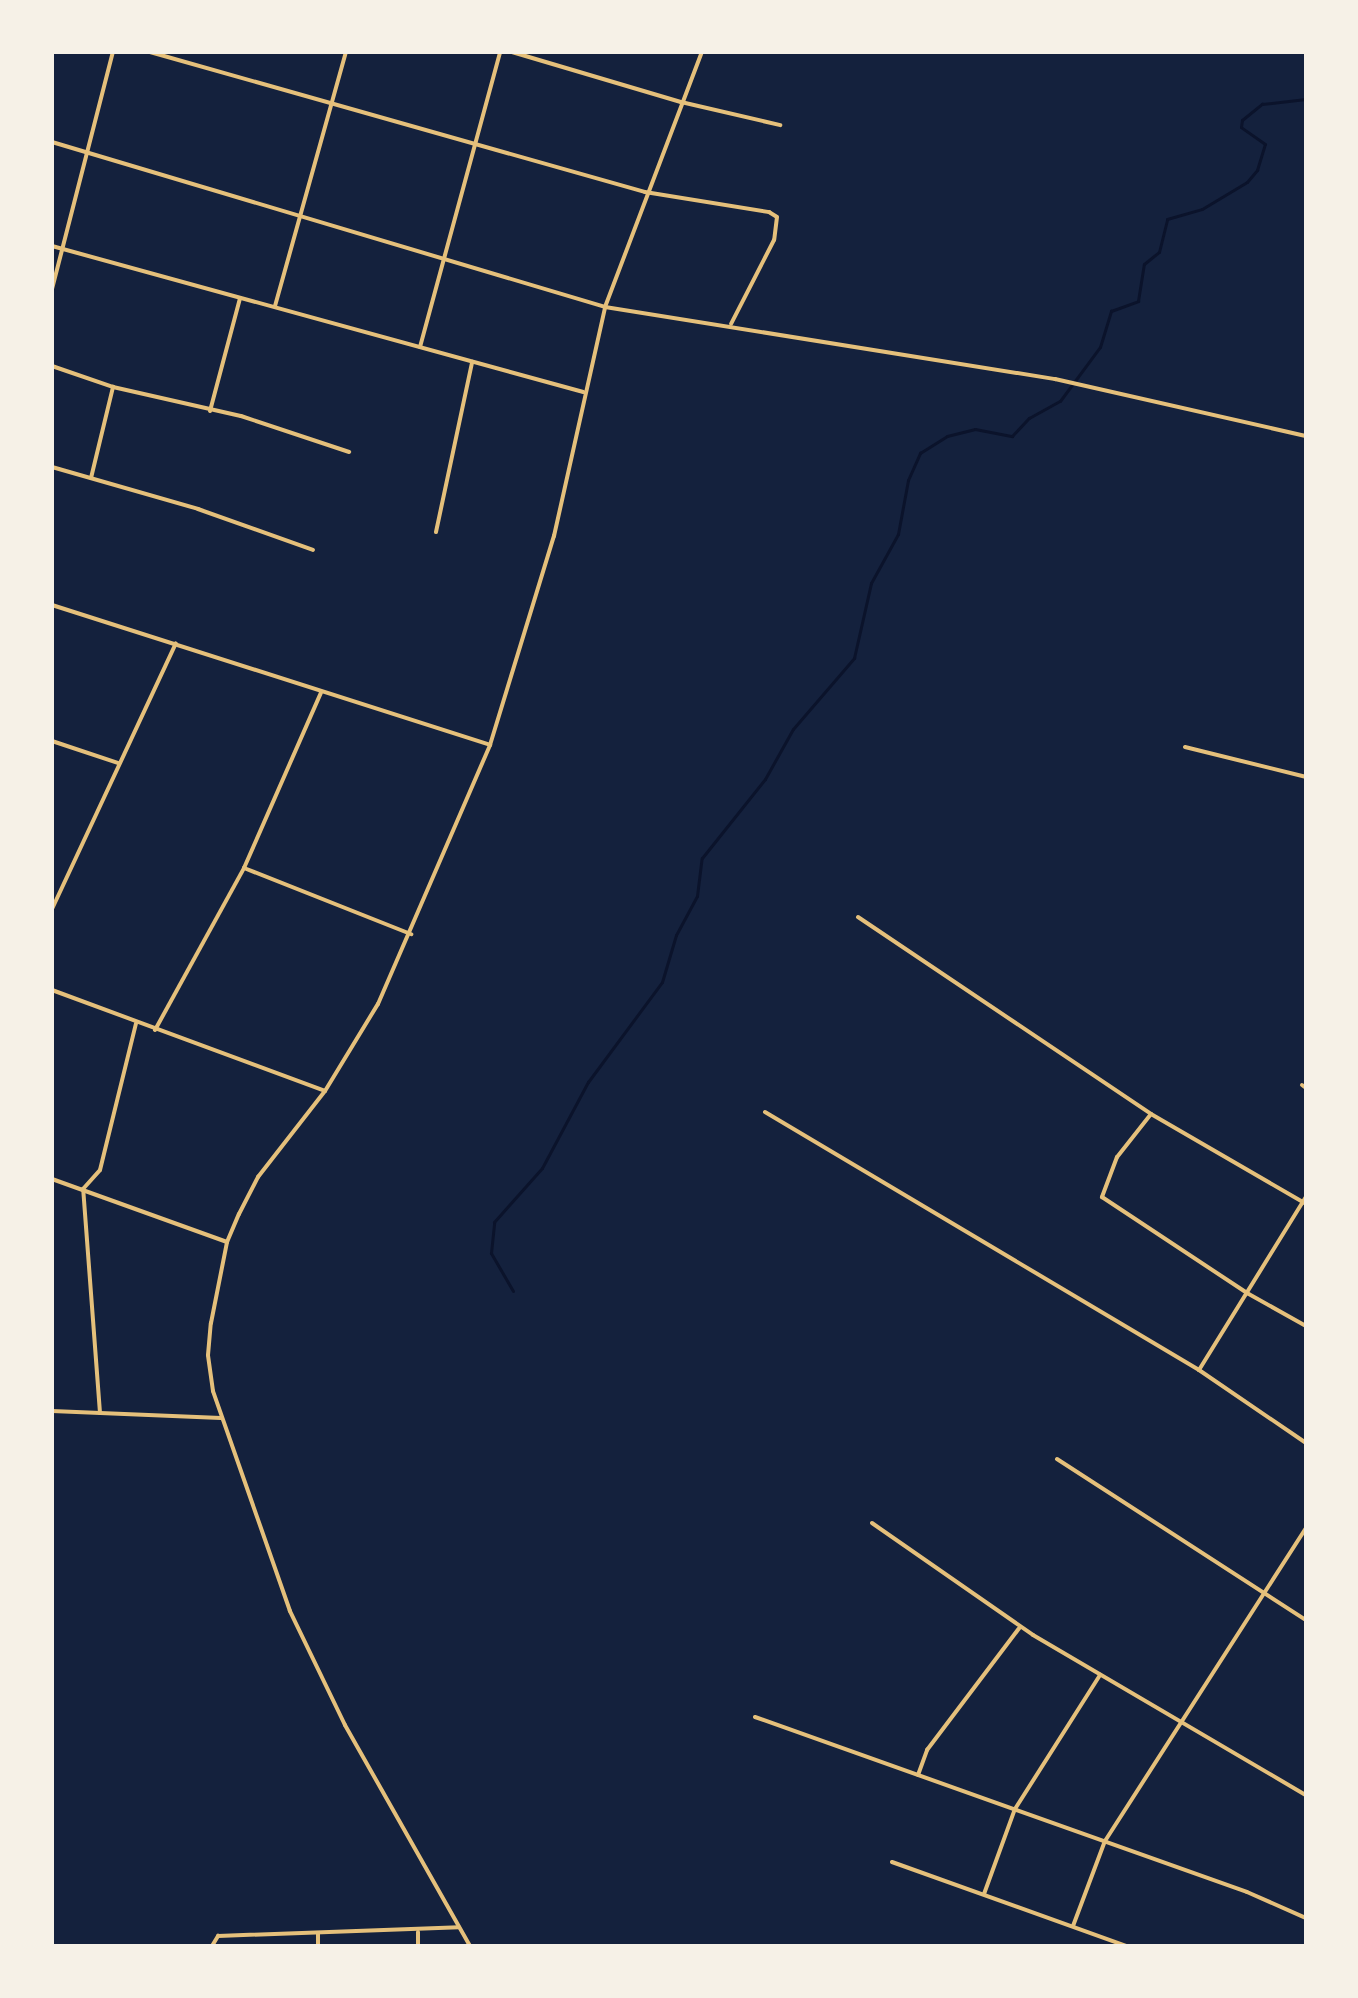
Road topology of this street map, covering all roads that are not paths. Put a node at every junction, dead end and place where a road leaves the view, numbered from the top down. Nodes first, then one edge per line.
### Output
1 (113, 52) edge
2 (150, 52) edge
3 (346, 52) edge
4 (500, 52) edge
5 (512, 52) edge
6 (702, 52) edge
7 (332, 102) junction
8 (681, 102) junction
9 (780, 125) dead end
10 (474, 141) junction
11 (52, 142) edge
12 (87, 153) junction
13 (645, 192) junction
14 (301, 214) junction
15 (52, 246) edge
16 (65, 249) junction
17 (444, 255) junction
18 (52, 289) edge
19 (240, 298) junction
20 (275, 306) junction
21 (605, 307) junction
22 (731, 324) junction
23 (420, 347) junction
24 (472, 362) junction
25 (52, 366) edge
26 (113, 387) junction
27 (583, 392) junction
28 (210, 411) junction
29 (1306, 436) edge
30 (349, 452) dead end
31 (52, 467) edge
32 (91, 478) junction
33 (436, 532) dead end
34 (313, 550) dead end
35 (52, 605) edge
36 (176, 643) junction
37 (321, 693) junction
38 (52, 741) edge
39 (490, 745) junction
40 (1185, 747) dead end
41 (118, 763) junction
42 (1306, 777) edge
43 (244, 868) junction
44 (52, 909) edge
45 (858, 917) dead end
46 (411, 934) junction
47 (52, 990) edge
48 (136, 1023) junction
49 (155, 1030) junction
50 (325, 1091) junction
51 (765, 1112) dead end
52 (1151, 1114) junction
53 (52, 1179) edge
54 (83, 1189) junction
55 (1305, 1201) edge
56 (227, 1242) junction
57 (1247, 1293) junction
58 (1306, 1326) edge
59 (1199, 1370) junction
60 (52, 1411) edge
61 (100, 1413) junction
62 (221, 1418) junction
63 (1306, 1443) edge
64 (1057, 1459) dead end
65 (872, 1523) dead end
66 (1306, 1528) edge
67 (1264, 1594) junction
68 (1306, 1620) edge
69 (1020, 1627) junction
70 (1100, 1675) junction
71 (755, 1717) dead end
72 (1181, 1722) junction
73 (918, 1775) junction
74 (1306, 1795) edge
75 (1015, 1809) junction
76 (1105, 1841) junction
77 (892, 1862) dead end
78 (984, 1894) junction
79 (1306, 1918) edge
80 (1073, 1926) junction
81 (460, 1927) junction
82 (418, 1932) junction
83 (318, 1934) junction
84 (212, 1946) edge
85 (318, 1946) edge
86 (418, 1946) edge
87 (470, 1946) edge
88 (1127, 1946) edge

1 - 12 street
2 - 7 street
3 - 7 street
4 - 10 street
5 - 8 street
6 - 8 street
7 - 10 street
7 - 14 street
8 - 9 street
8 - 13 street
10 - 13 street
10 - 17 street
11 - 12 street
12 - 14 street
12 - 16 street
13 - 21 street
13 - 22 street
14 - 17 street
14 - 20 street
15 - 16 street
16 - 18 street
16 - 19 street
17 - 21 street
17 - 23 street
19 - 20 street
19 - 28 street
20 - 23 street
21 - 22 street
21 - 27 street
22 - 29 street
23 - 24 street
24 - 27 street
24 - 33 street
25 - 26 street
26 - 28 street
26 - 32 street
27 - 39 street
28 - 30 street
31 - 32 street
32 - 34 street
35 - 36 street
36 - 37 street
36 - 41 street
37 - 39 street
37 - 43 street
38 - 41 street
39 - 46 street
40 - 42 street
41 - 44 street
43 - 46 street
43 - 49 street
45 - 52 street
46 - 50 street
47 - 48 street
48 - 49 street
48 - 54 street
49 - 50 street
50 - 56 street
51 - 59 street
52 - 55 street
52 - 57 street
53 - 54 street
54 - 56 street
54 - 61 street
55 - 57 street
56 - 62 street
57 - 58 street
57 - 59 street
59 - 63 street
60 - 61 street
61 - 62 street
62 - 81 street
64 - 67 street
65 - 69 street
66 - 67 street
67 - 68 street
67 - 72 street
69 - 70 street
69 - 73 street
70 - 72 street
70 - 75 street
71 - 73 street
72 - 74 street
72 - 76 street
73 - 75 street
75 - 76 street
75 - 78 street
76 - 79 street
76 - 80 street
77 - 78 street
78 - 80 street
80 - 88 street
81 - 82 street
81 - 87 street
82 - 83 street
82 - 86 street
83 - 84 street
83 - 85 street

